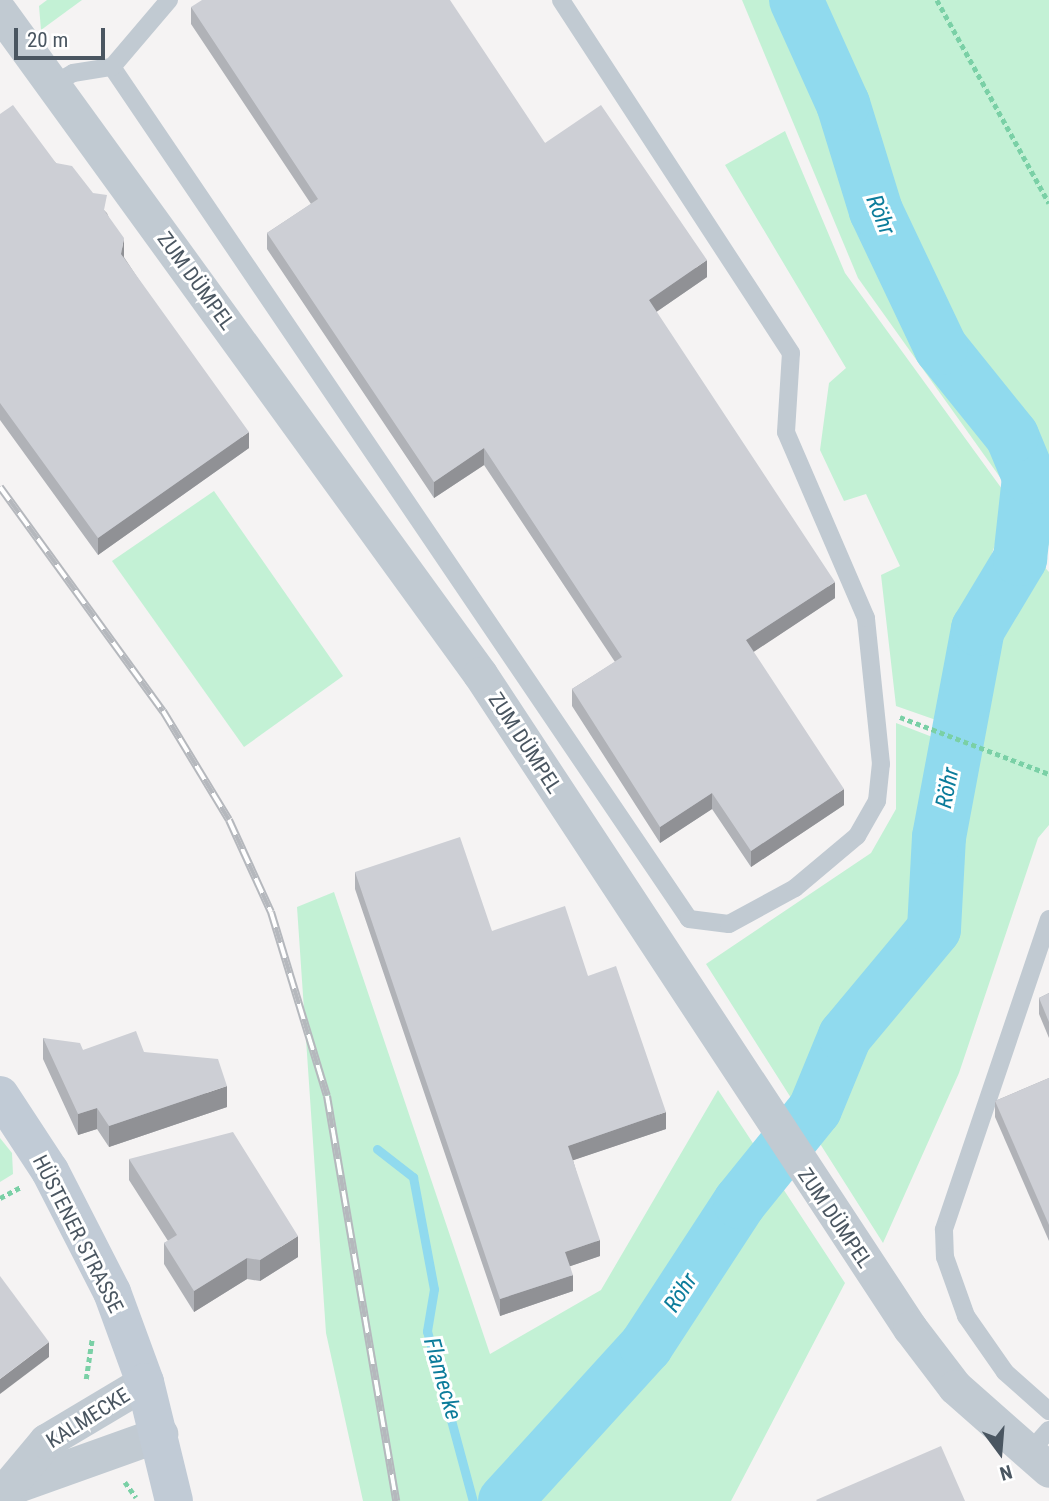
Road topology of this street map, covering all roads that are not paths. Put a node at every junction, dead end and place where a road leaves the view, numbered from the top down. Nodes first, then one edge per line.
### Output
1 (169, 0) edge
2 (561, 0) edge
3 (0, 12) edge
4 (111, 68) junction
5 (54, 84) junction
6 (1049, 919) edge
7 (0, 1095) edge
8 (145, 1382) junction
9 (1049, 1412) edge
10 (160, 1434) junction
11 (1042, 1452) edge
12 (3, 1493) edge
13 (174, 1501) edge

1 - 4 lane
2 - 4 lane
3 - 5 street, ZUM DÜMPEL
4 - 5 lane
5 - 11 street, ZUM DÜMPEL
6 - 9 lane
7 - 8 main road, HÜSTENER STRASSE
8 - 10 main road, HÜSTENER STRASSE
8 - 12 street, KALMECKE
10 - 12 street, KALMECKE
10 - 13 main road, HÜSTENER STRASSE

